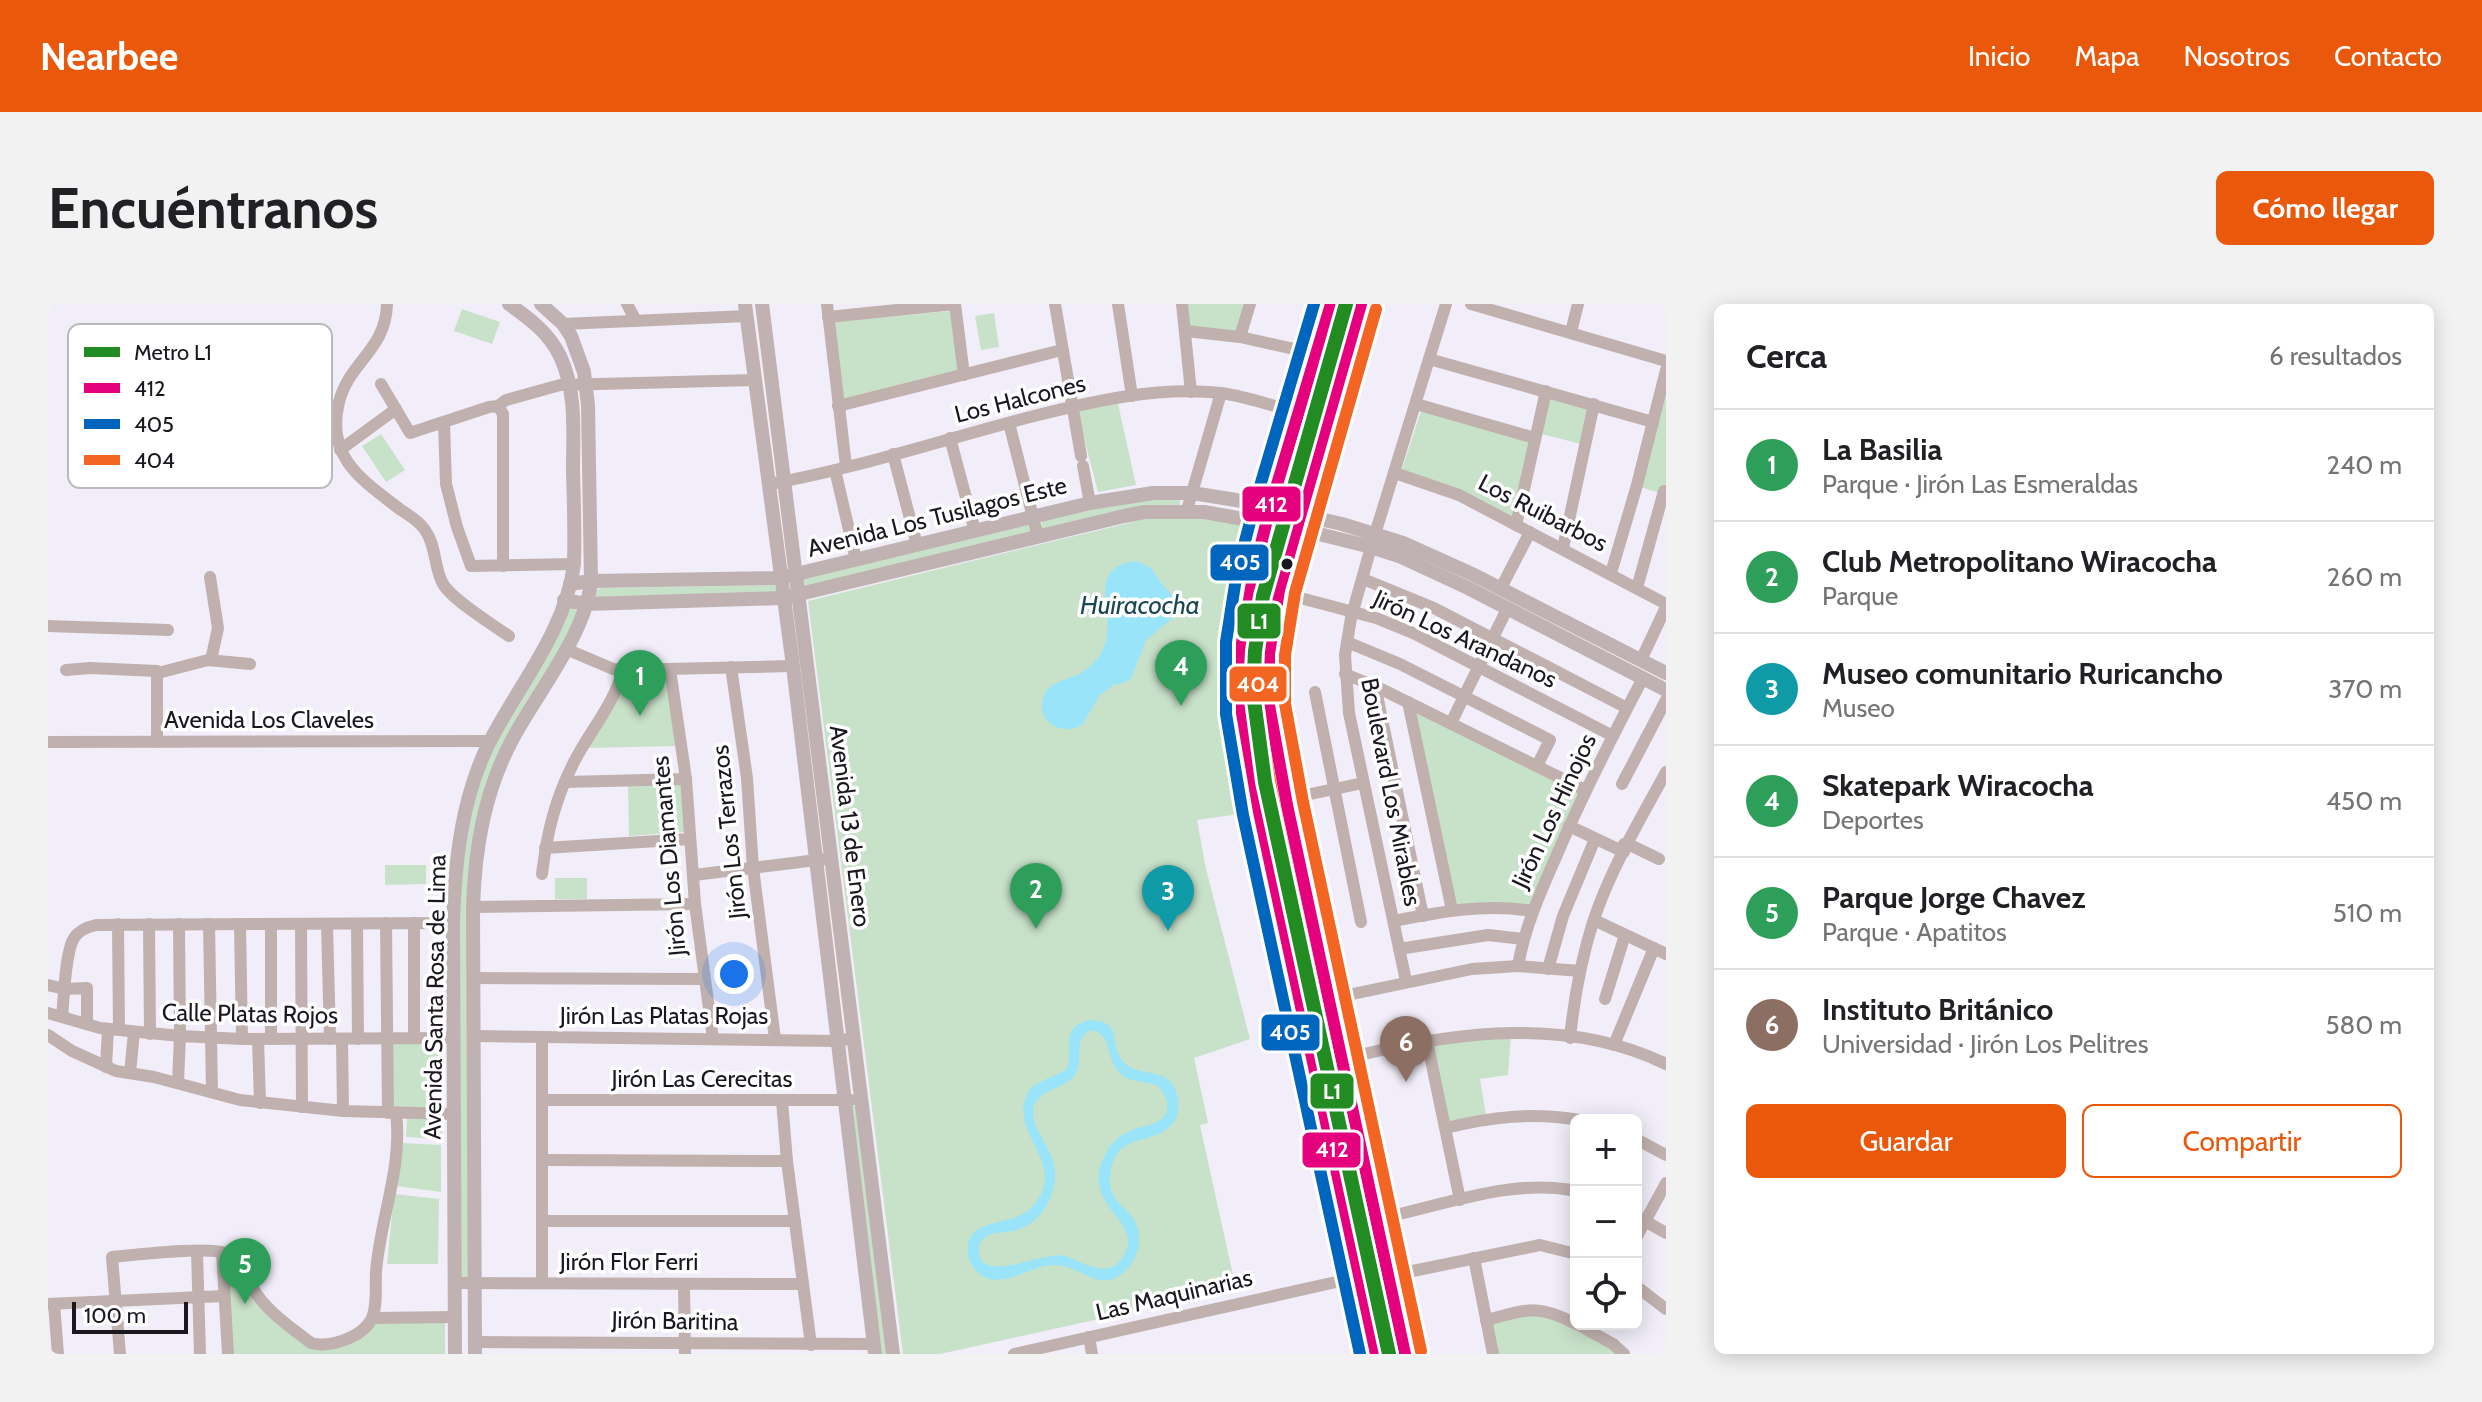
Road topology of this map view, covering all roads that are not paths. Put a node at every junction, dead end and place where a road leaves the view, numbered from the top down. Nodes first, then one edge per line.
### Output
1 (387, 304) edge
2 (509, 304) edge
3 (541, 304) edge
4 (627, 304) edge
5 (681, 304) edge
6 (762, 304) edge
7 (955, 304) edge
8 (1055, 304) edge
9 (1118, 304) edge
10 (1182, 304) edge
11 (1250, 304) edge
12 (1316, 304) edge
13 (1331, 304) edge
14 (1361, 304) edge
15 (1376, 304) edge
16 (1446, 304) edge
17 (1471, 304) edge
18 (1578, 304) edge
19 (746, 310) edge
20 (827, 311) edge
21 (683, 319) junction
22 (636, 321) junction
23 (563, 324) junction
24 (1186, 331) junction
25 (1571, 332) junction
26 (1240, 337) junction
27 (1062, 350) junction
28 (1303, 351) junction
29 (1429, 359) junction
30 (1666, 361) edge
31 (1666, 370) edge
32 (964, 375) junction
33 (749, 381) junction
34 (381, 384) dead end
35 (586, 386) junction
36 (570, 387) junction
37 (1546, 391) junction
38 (1191, 392) junction
39 (1221, 393) junction
40 (1132, 396) junction
41 (1416, 404) junction
42 (1594, 404) junction
43 (498, 406) junction
44 (838, 406) junction
45 (1073, 407) junction
46 (396, 409) junction
47 (1285, 409) junction
48 (444, 422) junction
49 (1653, 422) junction
50 (1009, 423) junction
51 (950, 438) junction
52 (1535, 438) junction
53 (340, 450) junction
54 (893, 454) junction
55 (840, 468) junction
56 (1395, 473) junction
57 (785, 481) junction
58 (768, 484) junction
59 (1664, 491) dead end
60 (1192, 493) junction
61 (1220, 497) junction
62 (1090, 503) junction
63 (1187, 510) junction
64 (1204, 512) junction
65 (1261, 514) junction
66 (1033, 517) junction
67 (1303, 523) junction
68 (1516, 525) junction
69 (975, 531) junction
70 (1530, 532) junction
71 (1038, 537) junction
72 (1373, 540) junction
73 (917, 545) junction
74 (1563, 548) junction
75 (856, 560) junction
76 (574, 564) junction
77 (503, 566) junction
78 (1611, 573) junction
79 (797, 574) junction
80 (210, 577) dead end
81 (780, 578) junction
82 (1363, 579) junction
83 (591, 581) junction
84 (570, 584) junction
85 (1501, 588) junction
86 (1637, 588) junction
87 (800, 596) junction
88 (1293, 596) junction
89 (783, 598) junction
90 (564, 600) junction
91 (586, 604) junction
92 (1666, 606) edge
93 (1507, 609) junction
94 (1355, 612) junction
95 (48, 626) edge
96 (168, 630) dead end
97 (509, 636) dead end
98 (1494, 637) junction
99 (1347, 642) junction
100 (566, 649) junction
101 (211, 660) junction
102 (1641, 660) junction
103 (250, 664) dead end
104 (793, 666) junction
105 (731, 667) junction
106 (1479, 667) junction
107 (670, 669) junction
108 (66, 670) dead end
109 (623, 670) junction
110 (158, 673) junction
111 (1666, 673) edge
112 (1345, 674) junction
113 (1643, 678) junction
114 (1377, 687) junction
115 (1666, 690) edge
116 (1315, 692) dead end
117 (1465, 696) junction
118 (1666, 700) edge
119 (1408, 702) junction
120 (1627, 708) junction
121 (1451, 723) junction
122 (1613, 736) junction
123 (491, 741) junction
124 (48, 742) edge
125 (157, 742) junction
126 (1537, 766) junction
127 (1666, 771) edge
128 (686, 779) junction
129 (565, 782) junction
130 (1363, 783) junction
131 (1622, 784) dead end
132 (1335, 789) junction
133 (1585, 790) junction
134 (1301, 796) junction
135 (1569, 826) junction
136 (690, 839) junction
137 (1595, 839) junction
138 (545, 848) junction
139 (1626, 848) junction
140 (832, 859) junction
141 (1659, 859) dead end
142 (815, 860) junction
143 (753, 868) junction
144 (542, 874) dead end
145 (694, 875) junction
146 (695, 904) junction
147 (473, 907) junction
148 (1452, 910) junction
149 (1532, 911) junction
150 (1423, 916) junction
151 (1594, 920) junction
152 (1394, 921) junction
153 (1361, 922) dead end
154 (386, 923) junction
155 (414, 923) junction
156 (453, 923) junction
157 (118, 924) junction
158 (149, 924) junction
159 (179, 924) junction
160 (209, 924) junction
161 (240, 924) junction
162 (271, 924) junction
163 (301, 924) junction
164 (327, 924) junction
165 (357, 924) junction
166 (1625, 935) junction
167 (1523, 939) junction
168 (1399, 949) junction
169 (1660, 951) edge
170 (1518, 966) junction
171 (1548, 969) junction
172 (1580, 971) junction
173 (474, 978) junction
174 (703, 979) junction
175 (1406, 981) junction
176 (48, 985) edge
177 (65, 989) junction
178 (1343, 996) junction
179 (1605, 999) dead end
180 (48, 1013) edge
181 (62, 1017) junction
182 (87, 1024) junction
183 (114, 1030) junction
184 (134, 1032) junction
185 (150, 1034) junction
186 (48, 1035) edge
187 (180, 1036) junction
188 (474, 1036) junction
189 (542, 1037) junction
190 (211, 1038) junction
191 (386, 1038) junction
192 (414, 1038) junction
193 (454, 1038) junction
194 (854, 1038) junction
195 (1570, 1038) junction
196 (242, 1039) junction
197 (265, 1039) junction
198 (301, 1039) junction
199 (336, 1039) junction
200 (358, 1039) junction
201 (713, 1039) junction
202 (775, 1039) junction
203 (837, 1041) junction
204 (1427, 1041) junction
205 (1614, 1045) junction
206 (1356, 1056) junction
207 (1666, 1064) edge
208 (106, 1067) junction
209 (130, 1073) junction
210 (178, 1082) junction
211 (212, 1092) junction
212 (543, 1100) junction
213 (862, 1100) junction
214 (782, 1101) junction
215 (845, 1101) junction
216 (260, 1103) junction
217 (302, 1107) junction
218 (343, 1111) junction
219 (392, 1113) junction
220 (455, 1114) junction
221 (1570, 1119) edge
222 (1446, 1128) junction
223 (1642, 1142) edge
224 (1666, 1155) edge
225 (543, 1160) junction
226 (787, 1161) junction
227 (1666, 1183) edge
228 (1570, 1190) edge
229 (1460, 1200) junction
230 (1391, 1216) junction
231 (1642, 1217) edge
232 (1642, 1219) edge
233 (542, 1221) junction
234 (795, 1221) junction
235 (1666, 1233) edge
236 (197, 1251) junction
237 (222, 1252) junction
238 (1570, 1252) edge
239 (1474, 1258) junction
240 (1403, 1273) junction
241 (1345, 1280) junction
242 (455, 1283) junction
243 (476, 1283) junction
244 (542, 1283) junction
245 (684, 1284) junction
246 (803, 1284) junction
247 (1642, 1291) edge
248 (198, 1296) junction
249 (224, 1296) junction
250 (117, 1301) junction
251 (51, 1304) edge
252 (1666, 1309) edge
253 (455, 1317) junction
254 (372, 1318) junction
255 (1486, 1320) junction
256 (1570, 1321) edge
257 (1587, 1330) edge
258 (1089, 1337) junction
259 (811, 1345) junction
260 (475, 1348) edge
261 (541, 1348) edge
262 (685, 1348) edge
263 (874, 1349) edge
264 (58, 1354) edge
265 (120, 1354) edge
266 (200, 1354) edge
267 (228, 1354) edge
268 (455, 1354) edge
269 (893, 1354) edge
270 (1014, 1354) edge
271 (1092, 1354) edge
272 (1361, 1354) edge
273 (1376, 1354) edge
274 (1405, 1354) edge
275 (1421, 1354) edge
276 (1493, 1354) edge
277 (1624, 1354) edge

1 - 53 street
2 - 36 main road, Avenida Santa Rosa de Lima
3 - 23 main road, Avenida Santa Rosa de Lima
4 - 22 street
5 - 21 street
6 - 57 main road, Avenida 13 de Enero
7 - 20 street
7 - 32 street
8 - 27 street
9 - 40 street
10 - 24 street
11 - 26 street
12 - 28 main road
13 - 65 main road
14 - 67 main road
15 - 67 main road
16 - 29 street, Boulevard Los Mirables
17 - 25 street
18 - 25 street
19 - 21 street
19 - 33 main road, Avenida 13 de Enero
20 - 44 street
21 - 22 street
22 - 23 street
23 - 35 main road, Avenida Santa Rosa de Lima
24 - 26 street
24 - 38 street
25 - 30 street
26 - 28 street
27 - 32 street
27 - 45 street
28 - 47 main road
29 - 37 street
29 - 41 street, Boulevard Los Mirables
31 - 49 street
32 - 44 street
33 - 35 street
33 - 58 main road, Avenida 13 de Enero
34 - 46 street
35 - 36 street
35 - 83 main road, Avenida Santa Rosa de Lima
36 - 43 street
36 - 76 main road, Avenida Santa Rosa de Lima
37 - 42 street
37 - 52 street
38 - 39 street, Los Halcones
38 - 40 street, Los Halcones
39 - 47 street, Los Halcones
39 - 60 street
40 - 45 street, Los Halcones
41 - 52 street
41 - 56 street, Boulevard Los Mirables
42 - 49 street
42 - 74 street
43 - 48 street
43 - 77 street
44 - 55 street
45 - 50 street, Los Halcones
45 - 62 street
46 - 48 street
46 - 53 street
47 - 65 main road
48 - 77 street
49 - 78 street
50 - 51 street, Los Halcones
50 - 66 street
51 - 54 street, Los Halcones
51 - 69 street
52 - 68 street
53 - 97 street
54 - 55 street, Los Halcones
54 - 73 street
55 - 57 street, Los Halcones
55 - 75 street
56 - 68 street, Los Ruibarbos
56 - 72 street, Boulevard Los Mirables
57 - 58 street, Los Halcones
57 - 79 main road, Avenida 13 de Enero
58 - 81 main road, Avenida 13 de Enero
59 - 86 street
60 - 61 main road, Avenida Los Tusilagos Este
60 - 62 main road, Avenida Los Tusilagos Este
60 - 63 street
61 - 64 street
61 - 65 main road, Avenida Los Tusilagos Este
62 - 66 main road, Avenida Los Tusilagos Este
63 - 64 main road, Avenida Los Tusilagos Este
63 - 71 main road, Avenida Los Tusilagos Este
64 - 65 main road, Avenida Los Tusilagos Este
65 - 67 main road, Avenida Los Tusilagos Este
65 - 241 main road
65 - 273 main road
66 - 69 main road, Avenida Los Tusilagos Este
66 - 71 street
67 - 72 main road, Avenida Los Tusilagos Este
67 - 88 main road
67 - 274 main road
68 - 70 street, Los Ruibarbos
69 - 73 main road, Avenida Los Tusilagos Este
70 - 74 street, Los Ruibarbos
70 - 85 street
71 - 87 main road, Avenida Los Tusilagos Este
72 - 82 street, Boulevard Los Mirables
72 - 85 main road
72 - 93 main road
73 - 75 main road, Avenida Los Tusilagos Este
74 - 78 street, Los Ruibarbos
75 - 79 main road, Avenida Los Tusilagos Este
76 - 77 street
76 - 84 main road, Avenida Santa Rosa de Lima
78 - 86 street, Los Ruibarbos
79 - 81 main road, Avenida Los Tusilagos Este
79 - 87 main road, Avenida 13 de Enero
80 - 101 street
81 - 83 main road, Avenida Los Tusilagos Este
81 - 89 main road, Avenida 13 de Enero
82 - 94 street, Boulevard Los Mirables
82 - 98 street
83 - 84 main road, Avenida Los Tusilagos Este
83 - 91 main road, Avenida Santa Rosa de Lima
84 - 90 main road, Avenida Santa Rosa de Lima
85 - 102 main road
86 - 92 street, Los Ruibarbos
87 - 89 main road, Avenida Los Tusilagos Este
87 - 140 main road, Avenida 13 de Enero
88 - 94 street, Jirón Los Arandanos
88 - 134 main road
89 - 91 main road, Avenida Los Tusilagos Este
89 - 104 main road, Avenida 13 de Enero
90 - 91 main road, Avenida Los Tusilagos Este
90 - 123 main road, Avenida Santa Rosa de Lima
91 - 100 main road, Avenida Santa Rosa de Lima
92 - 102 street
93 - 98 street
93 - 113 main road
94 - 99 street, Boulevard Los Mirables
94 - 106 street, Jirón Los Arandanos
95 - 96 street
98 - 106 street
98 - 120 street
99 - 112 street, Boulevard Los Mirables
99 - 117 street
100 - 109 street
100 - 147 main road, Avenida Santa Rosa de Lima
101 - 103 street
101 - 110 street
102 - 111 main road
104 - 105 street
104 - 142 main road, Avenida 13 de Enero
105 - 107 street
105 - 143 street, Jirón Los Terrazos
106 - 117 street
106 - 122 street, Jirón Los Arandanos
107 - 109 street
107 - 128 street, Jirón Los Diamantes
108 - 110 street
109 - 129 street
110 - 125 street
112 - 114 street
112 - 130 street, Boulevard Los Mirables
113 - 115 main road
113 - 120 street, Jirón Los Hinojos
114 - 119 street
114 - 150 street
116 - 132 street
117 - 121 street
117 - 126 street
118 - 131 street
119 - 121 street
119 - 148 street
120 - 122 street, Jirón Los Hinojos
121 - 126 street
122 - 133 street, Jirón Los Hinojos
123 - 125 street, Avenida Los Claveles
123 - 156 main road, Avenida Santa Rosa de Lima
124 - 125 street, Avenida Los Claveles
126 - 133 street
127 - 139 street
128 - 129 street
128 - 136 street, Jirón Los Diamantes
129 - 138 street
130 - 132 street
130 - 152 street, Boulevard Los Mirables
132 - 134 street
132 - 153 street
133 - 135 street, Jirón Los Hinojos
134 - 178 main road
135 - 137 street
135 - 149 street, Jirón Los Hinojos
136 - 138 street
136 - 145 street, Jirón Los Diamantes
137 - 139 street
137 - 171 street
138 - 144 street
139 - 141 street
139 - 151 street
140 - 142 street
140 - 194 main road, Avenida 13 de Enero
142 - 143 street
142 - 203 main road, Avenida 13 de Enero
143 - 145 street
143 - 202 street, Jirón Los Terrazos
145 - 146 street, Jirón Los Diamantes
146 - 147 street
146 - 174 street, Jirón Los Diamantes
147 - 173 main road, Avenida Santa Rosa de Lima
148 - 149 street
148 - 150 street
149 - 167 street, Jirón Los Hinojos
150 - 152 street
151 - 166 street
151 - 172 street
152 - 168 street, Boulevard Los Mirables
154 - 155 street
154 - 165 street
154 - 191 street
155 - 156 street
155 - 192 street
156 - 193 main road, Avenida Santa Rosa de Lima
157 - 158 street
157 - 177 street
157 - 183 street
158 - 159 street
158 - 185 street
159 - 160 street
159 - 187 street
160 - 161 street
160 - 190 street
161 - 162 street
161 - 196 street
162 - 163 street
162 - 197 street
163 - 164 street
163 - 198 street
164 - 165 street
164 - 199 street
165 - 200 street
166 - 169 street
166 - 179 street
167 - 168 street
167 - 170 street, Jirón Los Hinojos
168 - 175 street, Boulevard Los Mirables
169 - 205 street
170 - 171 street
170 - 175 street
171 - 172 street
172 - 195 street
173 - 174 street
173 - 188 main road, Avenida Santa Rosa de Lima
174 - 201 street, Jirón Los Diamantes
175 - 178 street
176 - 177 street
177 - 181 street
177 - 182 street
178 - 206 main road
180 - 181 street, Calle Platas Rojos
181 - 182 street, Calle Platas Rojos
182 - 183 street, Calle Platas Rojos
183 - 184 street, Calle Platas Rojos
183 - 208 street
184 - 185 street, Calle Platas Rojos
184 - 209 street
185 - 187 street, Calle Platas Rojos
186 - 208 street
187 - 190 street, Calle Platas Rojos
187 - 210 street
188 - 189 street, Jirón Las Platas Rojas
188 - 243 main road, Avenida Santa Rosa de Lima
189 - 201 street, Jirón Las Platas Rojas
189 - 212 street
190 - 196 street, Calle Platas Rojos
190 - 211 street
191 - 192 street, Calle Platas Rojos
191 - 200 street, Calle Platas Rojos
191 - 219 street
192 - 193 street, Calle Platas Rojos
193 - 220 main road, Avenida Santa Rosa de Lima
194 - 203 street, Jirón Las Platas Rojas
194 - 213 main road, Avenida 13 de Enero
195 - 204 street
195 - 205 street
196 - 197 street, Calle Platas Rojos
197 - 198 street, Calle Platas Rojos
197 - 216 street
198 - 199 street, Calle Platas Rojos
198 - 217 street
199 - 200 street, Calle Platas Rojos
199 - 218 street
201 - 202 street, Jirón Las Platas Rojas
202 - 203 street, Jirón Las Platas Rojas
203 - 215 main road, Avenida 13 de Enero
204 - 206 street
204 - 222 street
205 - 207 street
206 - 230 main road
208 - 209 street
209 - 210 street
210 - 211 street
211 - 216 street
212 - 214 street, Jirón Las Cerecitas
212 - 225 street
213 - 215 street, Jirón Las Cerecitas
213 - 269 main road, Avenida 13 de Enero
214 - 215 street, Jirón Las Cerecitas
214 - 226 street
215 - 263 main road, Avenida 13 de Enero
216 - 217 street
217 - 218 street
218 - 219 street
219 - 220 street
219 - 254 street
220 - 242 main road, Avenida Santa Rosa de Lima
221 - 222 street
222 - 229 street
223 - 224 street
225 - 226 street
225 - 233 street
226 - 234 street
227 - 231 street
228 - 229 street
229 - 230 street
230 - 240 main road
232 - 235 street
233 - 234 street
233 - 244 street
234 - 246 street
236 - 237 street
236 - 248 street
236 - 250 street
237 - 249 street
237 - 254 street
238 - 239 street
239 - 240 street
239 - 255 street
240 - 275 main road
241 - 258 street, Las Maquinarias
241 - 272 main road
242 - 243 street, Jirón Flor Ferri
242 - 253 main road, Avenida Santa Rosa de Lima
243 - 244 street, Jirón Flor Ferri
243 - 260 main road, Avenida Santa Rosa de Lima
244 - 245 street, Jirón Flor Ferri
245 - 246 street, Jirón Flor Ferri
245 - 262 street
246 - 259 street
247 - 252 street
248 - 249 street
248 - 250 street
248 - 266 street
249 - 267 street
250 - 251 street
250 - 265 street
251 - 264 street
253 - 254 street
253 - 268 main road, Avenida Santa Rosa de Lima
255 - 256 street
255 - 276 street
257 - 277 street
258 - 270 street, Las Maquinarias
258 - 271 street
259 - 262 street, Jirón Baritina
259 - 263 street, Jirón Baritina
260 - 261 street, Jirón Baritina
261 - 262 street, Jirón Baritina

